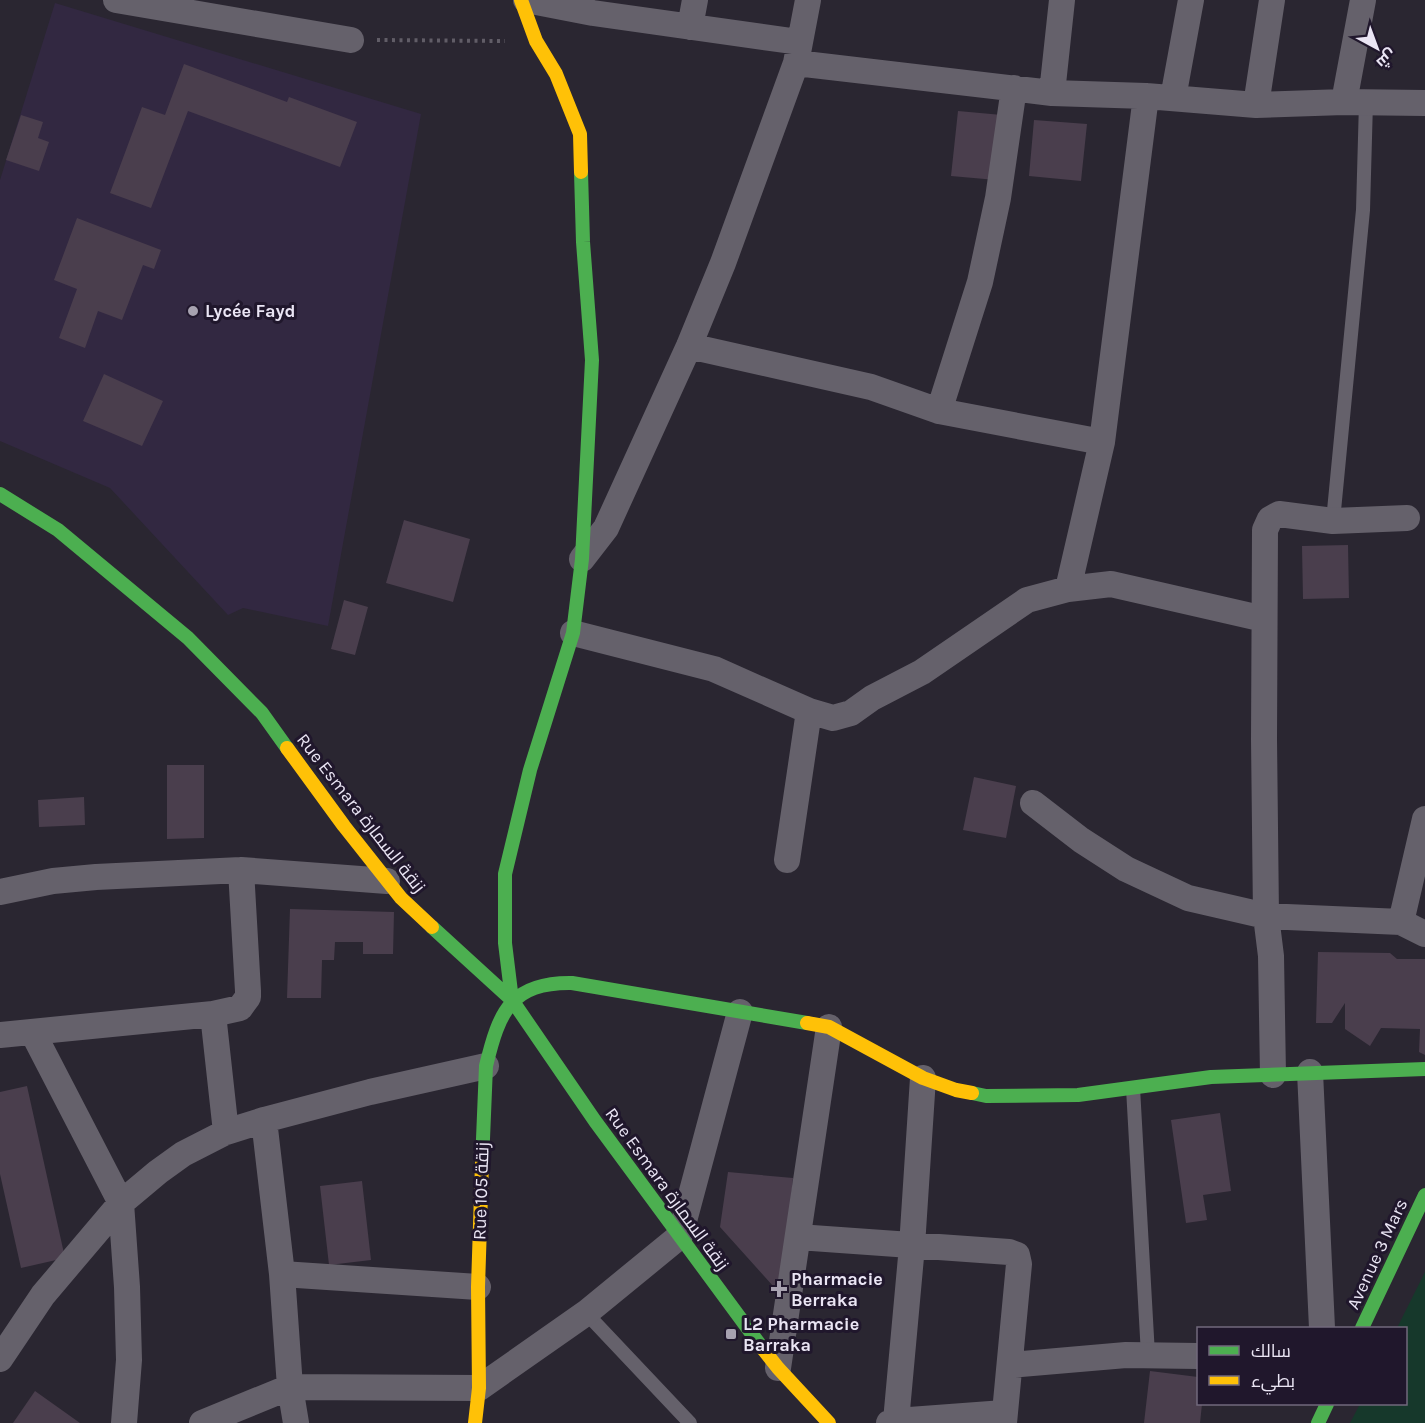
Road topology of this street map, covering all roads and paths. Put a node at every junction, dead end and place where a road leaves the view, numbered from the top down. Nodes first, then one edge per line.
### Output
1 (116, 0) edge
2 (520, 0) edge
3 (526, 0) edge
4 (695, 0) edge
5 (808, 0) edge
6 (1062, 0) edge
7 (1191, 0) edge
8 (1272, 0) edge
9 (1363, 0) edge
10 (594, 7) edge
11 (690, 27) junction
12 (351, 40) joint
13 (536, 41) junction
14 (798, 53) junction
15 (1014, 88) junction
16 (1052, 93) junction
17 (1146, 96) junction
18 (1173, 98) junction
19 (1355, 102) junction
20 (1425, 103) edge
21 (1256, 105) junction
22 (689, 346) junction
23 (939, 411) junction
24 (1102, 442) junction
25 (0, 494) edge
26 (1407, 518) dead end
27 (1333, 521) junction
28 (582, 559) junction
29 (1068, 589) junction
30 (1264, 619) junction
31 (573, 633) junction
32 (809, 711) junction
33 (1033, 803) dead end
34 (1425, 819) edge
35 (787, 860) dead end
36 (241, 870) junction
37 (387, 882) junction
38 (1, 887) edge
39 (1266, 916) junction
40 (1401, 922) junction
41 (1425, 934) edge
42 (512, 1000) junction
43 (740, 1012) junction
44 (213, 1014) junction
45 (829, 1027) junction
46 (33, 1032) junction
47 (0, 1035) edge
48 (486, 1066) junction
49 (1425, 1069) edge
50 (1310, 1072) junction
51 (1273, 1075) junction
52 (923, 1078) junction
53 (1133, 1088) junction
54 (264, 1120) junction
55 (226, 1132) junction
56 (1425, 1195) edge
57 (121, 1203) junction
58 (680, 1236) junction
59 (798, 1237) junction
60 (912, 1246) junction
61 (282, 1274) junction
62 (478, 1287) junction
63 (586, 1312) junction
64 (1322, 1327) edge
65 (1363, 1327) edge
66 (1148, 1355) junction
67 (1197, 1356) edge
68 (0, 1359) edge
69 (1010, 1365) junction
70 (778, 1368) junction
71 (290, 1387) junction
72 (479, 1388) junction
73 (1327, 1405) edge
74 (1004, 1418) edge
75 (892, 1422) edge
76 (124, 1423) edge
77 (202, 1423) edge
78 (296, 1423) edge
79 (475, 1423) edge
80 (690, 1423) edge
81 (829, 1423) edge
82 (1318, 1423) edge

1 - 12 street
2 - 13 street
3 - 10 street
4 - 11 street
5 - 14 street
6 - 16 street
7 - 18 street
8 - 21 street
9 - 19 street
10 - 11 street
11 - 14 street
12 - 13 path
13 - 28 street
14 - 15 street
14 - 22 street
15 - 16 street
15 - 23 street
16 - 17 street
17 - 18 street
17 - 24 street
18 - 21 street
19 - 20 street
19 - 21 street
19 - 27 lane
22 - 23 street
22 - 28 street
23 - 24 street
24 - 29 street
25 - 37 street, Rue Esmara زنقة السمارة
26 - 27 street
27 - 30 street
28 - 31 street
29 - 30 street
29 - 32 street
30 - 39 street
31 - 32 street
31 - 42 street
32 - 35 street
33 - 39 street
34 - 40 street
36 - 37 street
36 - 38 street
36 - 44 street
37 - 42 street, Rue Esmara زنقة السمارة
39 - 40 street
39 - 51 street
40 - 41 street
42 - 43 street
42 - 48 street, Rue 105 زنقة
42 - 58 street, Rue Esmara زنقة السمارة
43 - 45 street
43 - 58 street
44 - 46 street
44 - 55 street
45 - 52 street
45 - 59 street
46 - 47 street
46 - 57 street
48 - 54 street
48 - 62 street, Rue 105 زنقة
49 - 50 street
50 - 51 street
50 - 64 street
51 - 53 street
52 - 53 street
52 - 60 street
53 - 66 lane
54 - 55 street
54 - 61 street
55 - 57 street
56 - 65 street, Avenue 3 Mars
57 - 68 street
57 - 76 street
58 - 63 street
58 - 70 street, Rue Esmara زنقة السمارة
59 - 60 street
59 - 70 street
60 - 69 street
60 - 75 street
61 - 62 street
61 - 71 street
62 - 72 street, Rue 105 زنقة
63 - 72 street
63 - 80 lane
66 - 67 street
66 - 69 street
69 - 74 street
70 - 81 street, Rue Esmara زنقة السمارة
71 - 72 street
71 - 77 street
71 - 78 street
72 - 79 street, Rue 105 زنقة
73 - 82 street
74 - 75 street

